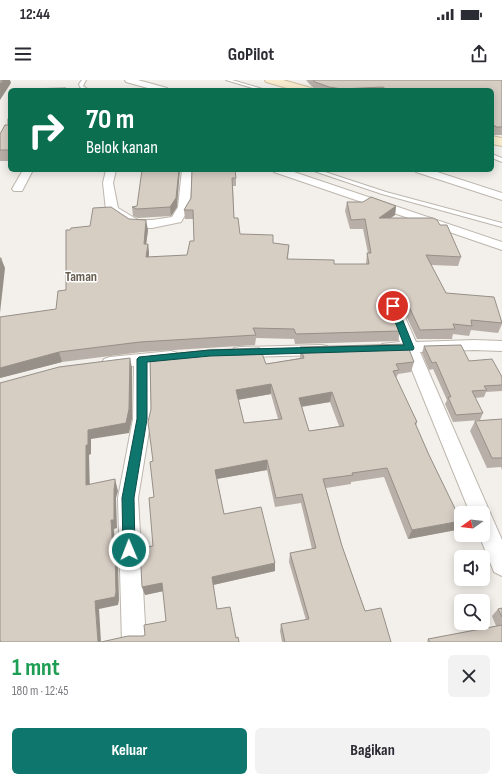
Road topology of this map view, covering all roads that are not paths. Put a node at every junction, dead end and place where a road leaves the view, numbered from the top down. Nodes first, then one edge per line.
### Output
1 (84, 80) edge
2 (129, 80) edge
3 (228, 80) edge
4 (270, 80) edge
5 (84, 88) edge
6 (157, 88) edge
7 (257, 88) edge
8 (300, 88) edge
9 (27, 172) edge
10 (111, 172) edge
11 (187, 172) edge
12 (284, 172) edge
13 (320, 172) edge
14 (426, 172) edge
15 (18, 189) dead end
16 (502, 197) edge
17 (502, 226) edge
18 (502, 246) edge
19 (393, 306) dead end
20 (502, 346) edge
21 (410, 348) junction
22 (370, 349) edge
23 (338, 350) edge
24 (226, 353) edge
25 (188, 355) edge
26 (142, 359) junction
27 (98, 365) edge
28 (477, 506) edge
29 (490, 537) edge
30 (502, 565) edge
31 (134, 642) edge

1 - 5 lane
2 - 6 street
3 - 7 lane
4 - 8 main road
9 - 15 street
10 - 11 street
12 - 18 street
13 - 17 lane
14 - 16 street
19 - 21 street
20 - 21 street
21 - 22 street
21 - 28 street
23 - 24 street
25 - 26 street
26 - 27 street
26 - 31 street
29 - 30 street

